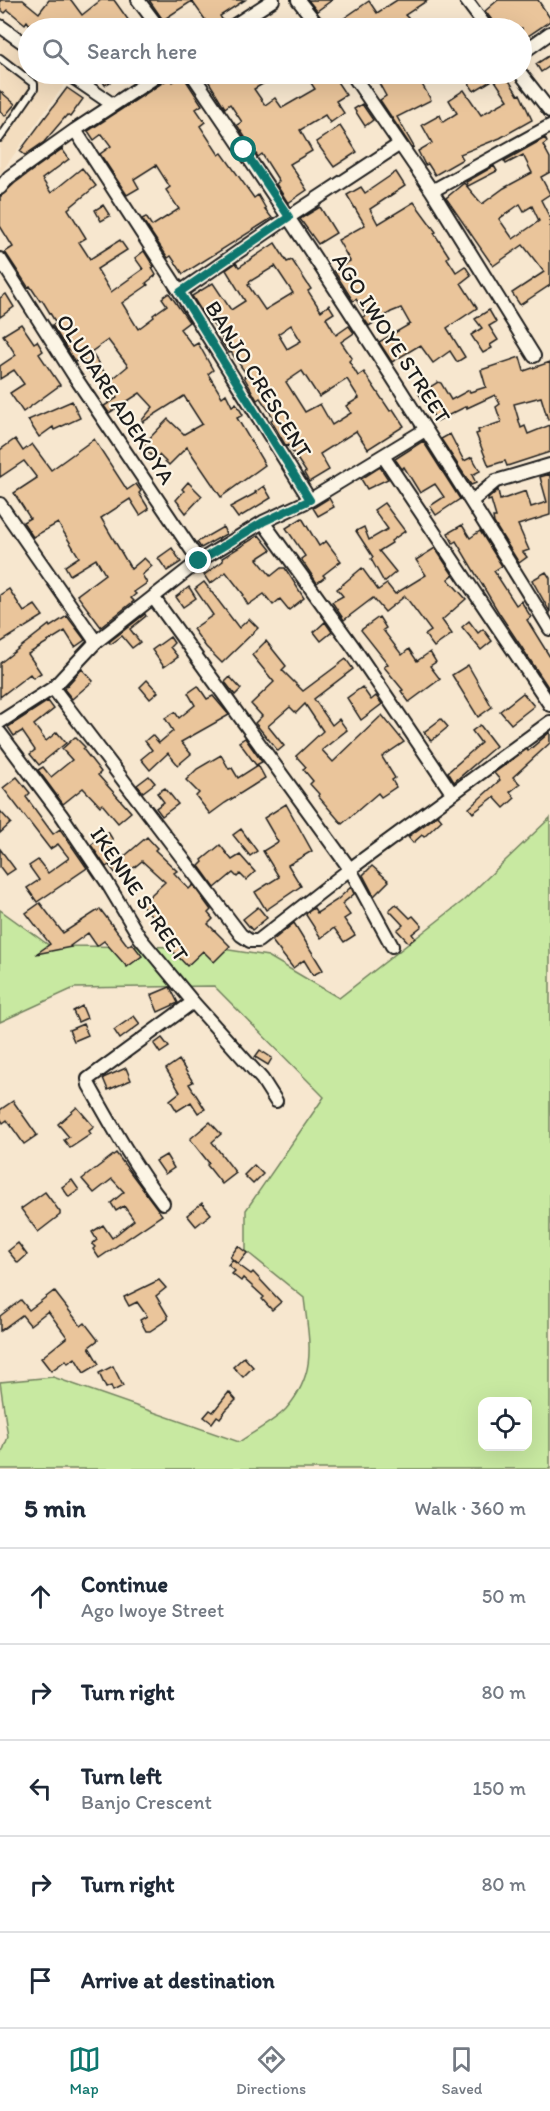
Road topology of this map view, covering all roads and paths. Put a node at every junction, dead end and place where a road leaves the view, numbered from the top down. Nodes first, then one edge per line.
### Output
1 (138, 0) edge
2 (273, 0) edge
3 (298, 0) edge
4 (466, 0) edge
5 (152, 18) edge
6 (245, 18) edge
7 (312, 18) edge
8 (480, 18) edge
9 (0, 26) edge
10 (550, 33) edge
11 (18, 39) edge
12 (532, 45) edge
13 (0, 58) edge
14 (18, 72) edge
15 (34, 84) edge
16 (82, 84) edge
17 (144, 84) edge
18 (199, 84) edge
19 (359, 84) edge
20 (529, 84) edge
21 (111, 104) junction
22 (550, 111) edge
23 (0, 122) edge
24 (550, 126) edge
25 (7, 127) junction
26 (75, 130) junction
27 (0, 138) edge
28 (400, 144) junction
29 (0, 188) edge
30 (432, 192) junction
31 (289, 217) junction
32 (0, 259) edge
33 (180, 292) junction
34 (534, 357) dead end
35 (425, 430) junction
36 (383, 456) junction
37 (550, 465) edge
38 (310, 500) junction
39 (472, 501) junction
40 (0, 504) edge
41 (263, 522) junction
42 (199, 561) junction
43 (153, 597) junction
44 (545, 610) edge
45 (550, 629) edge
46 (96, 642) junction
47 (53, 688) junction
48 (550, 705) edge
49 (0, 722) edge
50 (550, 722) edge
51 (0, 733) edge
52 (452, 793) junction
53 (350, 869) junction
54 (392, 946) dead end
55 (193, 1002) junction
56 (276, 1101) dead end
57 (163, 1203) dead end

1 - 5 street
2 - 6 street
3 - 7 street
4 - 8 street
9 - 11 street
10 - 12 street
13 - 14 lane
15 - 25 lane
16 - 21 street
17 - 21 street
18 - 31 street, AGO IWOYE STREET
19 - 28 street
20 - 22 street
21 - 26 street
23 - 25 lane
24 - 30 street
25 - 27 lane
26 - 29 street
26 - 33 street, BANJO CRESCENT
28 - 30 street
28 - 31 street
30 - 34 street
31 - 33 street
31 - 35 street, AGO IWOYE STREET
32 - 42 street, OLUDARE ADEKOYA
33 - 38 street, BANJO CRESCENT
35 - 36 street
35 - 39 street, AGO IWOYE STREET
36 - 38 street
36 - 48 street
37 - 39 street
38 - 41 street
39 - 44 street, AGO IWOYE STREET
40 - 46 street
41 - 42 street
41 - 52 street
42 - 43 street
43 - 46 street
43 - 53 street
44 - 45 street, AGO IWOYE STREET
46 - 47 street
47 - 49 street
47 - 53 street
50 - 52 street
51 - 55 street, IKENNE STREET
52 - 53 street
53 - 54 street
55 - 56 street, IKENNE STREET
55 - 57 street

